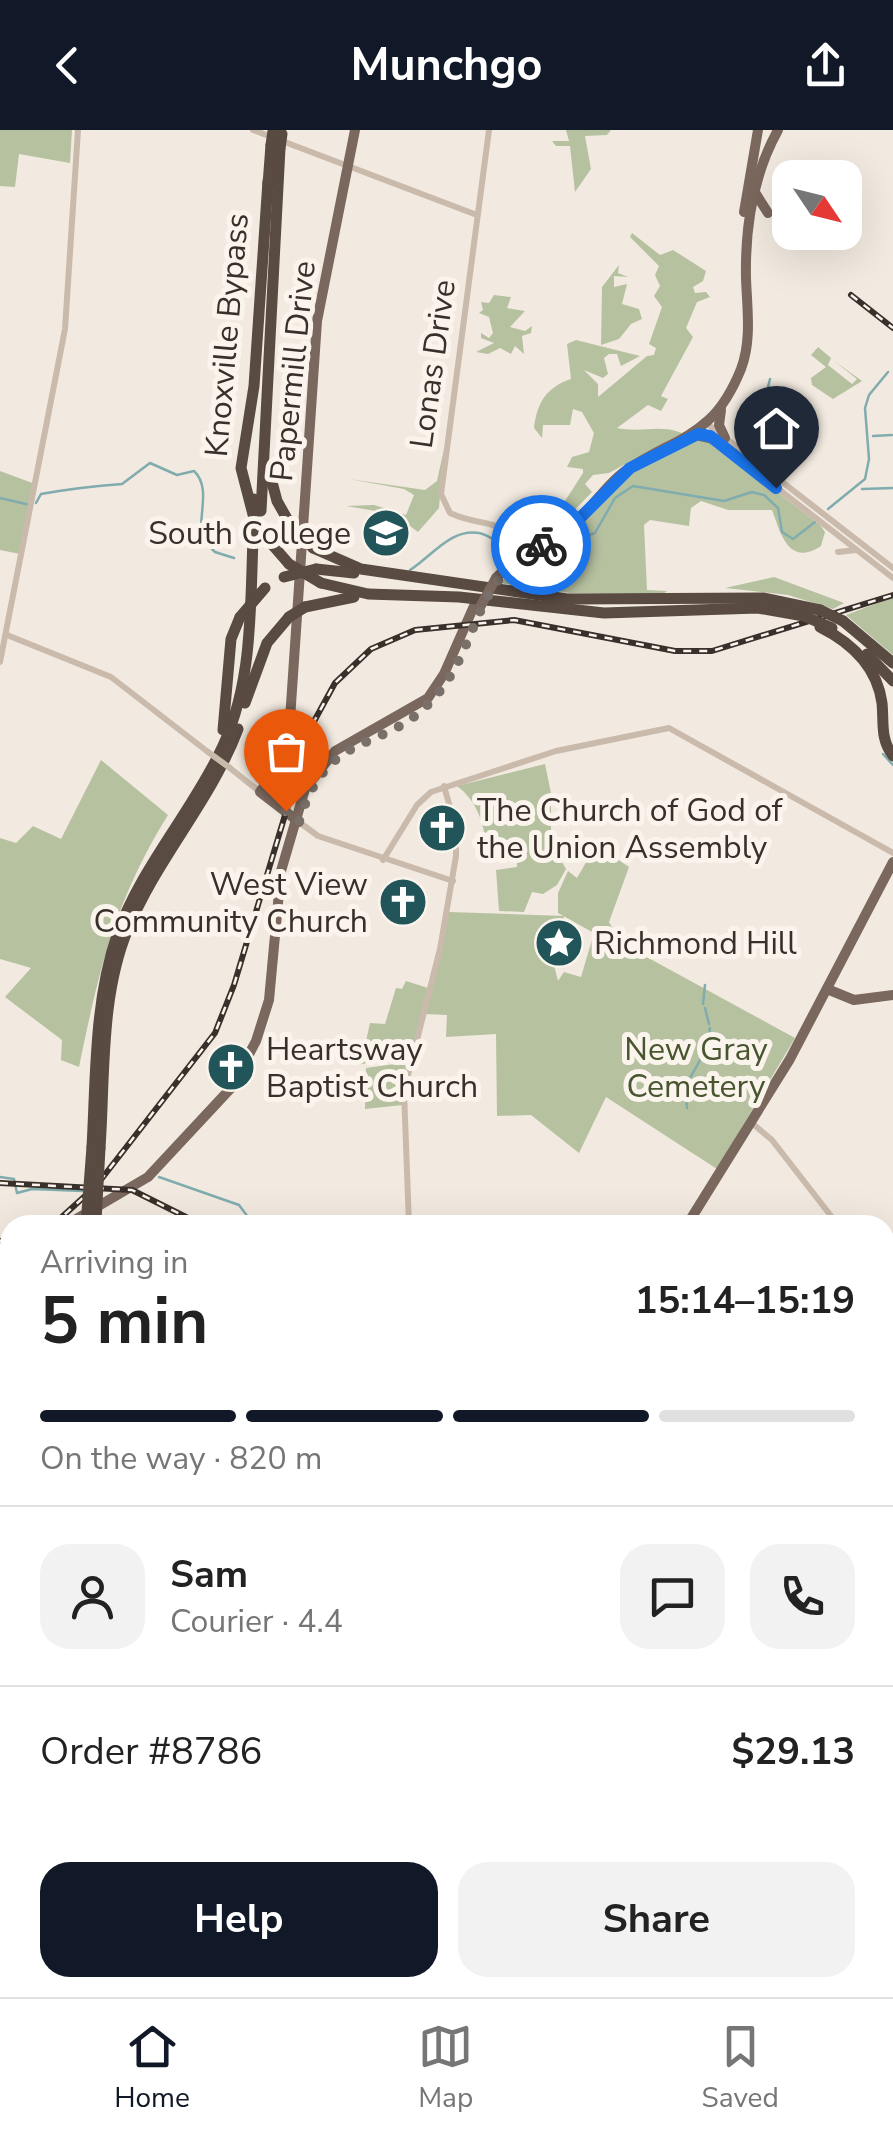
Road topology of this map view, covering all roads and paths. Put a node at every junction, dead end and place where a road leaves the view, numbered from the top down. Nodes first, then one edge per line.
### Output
1 (78, 130) edge
2 (252, 130) edge
3 (355, 130) edge
4 (489, 130) edge
5 (758, 130) edge
6 (778, 130) edge
7 (277, 131) edge
8 (276, 147) junction
9 (348, 167) junction
10 (757, 180) junction
11 (268, 182) junction
12 (747, 212) junction
13 (768, 214) dead end
14 (478, 215) junction
15 (268, 383) junction
16 (723, 405) junction
17 (706, 423) junction
18 (720, 438) junction
19 (686, 440) junction
20 (810, 509) junction
21 (838, 526) junction
22 (256, 543) junction
23 (841, 544) junction
24 (861, 549) junction
25 (522, 552) junction
26 (893, 568) edge
27 (286, 570) junction
28 (403, 576) junction
29 (893, 578) edge
30 (394, 596) junction
31 (832, 625) junction
32 (7, 635) junction
33 (861, 656) junction
34 (0, 662) edge
35 (893, 662) edge
36 (893, 684) edge
37 (244, 708) junction
38 (893, 719) edge
39 (893, 753) edge
40 (207, 777) junction
41 (444, 786) junction
42 (260, 792) junction
43 (297, 820) junction
44 (893, 852) edge
45 (382, 860) junction
46 (893, 862) edge
47 (453, 881) junction
48 (827, 989) junction
49 (893, 994) edge
50 (844, 997) junction
51 (817, 1010) junction
52 (268, 1016) junction
53 (753, 1124) junction
54 (92, 1148) junction
55 (175, 1151) junction
56 (163, 1170) junction
57 (87, 1215) edge
58 (90, 1215) edge
59 (90, 1215) edge
60 (90, 1215) edge
61 (92, 1215) edge
62 (409, 1215) edge
63 (693, 1215) edge
64 (830, 1215) edge

1 - 32 street
2 - 9 street
3 - 9 main road, Papermill Drive
4 - 14 street, Lonas Drive
5 - 12 main road
6 - 10 main road
7 - 8 highway, bridge
8 - 11 highway
8 - 15 highway
9 - 14 street
9 - 42 main road, Papermill Drive
10 - 12 main road
10 - 13 main road
11 - 22 highway, bridge
11 - 27 highway, Knoxville Bypass
12 - 16 main road
12 - 17 main road
14 - 25 street, Lonas Drive
15 - 22 highway, bridge
15 - 28 highway, Knoxville Bypass, bridge
16 - 17 main road
16 - 18 main road
17 - 18 main road
17 - 19 main road
17 - 25 main road
18 - 19 main road
18 - 20 street
19 - 25 main road
20 - 21 street
20 - 23 street
21 - 23 street
21 - 24 street
22 - 37 highway
22 - 40 highway
23 - 24 street
23 - 24 street
24 - 26 street
24 - 29 street
25 - 43 main road, bridge
27 - 28 highway, bridge
27 - 30 highway, Knoxville Bypass, bridge
27 - 40 highway, bridge
28 - 31 highway, Knoxville Bypass, bridge
30 - 31 highway, Knoxville Bypass, bridge
30 - 37 highway, bridge
31 - 33 highway
31 - 35 highway, Knoxville Bypass
31 - 36 highway, Knoxville Bypass
32 - 34 street
32 - 42 street, bridge
33 - 36 highway
33 - 39 highway
37 - 54 highway
38 - 39 highway
40 - 54 highway
41 - 44 street
41 - 45 street
41 - 47 street
42 - 43 main road
43 - 45 street
43 - 52 main road
45 - 47 street
46 - 48 main road
47 - 62 street
48 - 50 main road
48 - 51 main road
49 - 50 main road
50 - 51 main road
51 - 53 main road
52 - 55 main road
52 - 56 main road
53 - 63 main road
53 - 64 street
54 - 58 highway, bridge
54 - 59 highway, bridge
54 - 61 highway, bridge
55 - 56 main road
55 - 57 main road
56 - 60 main road

